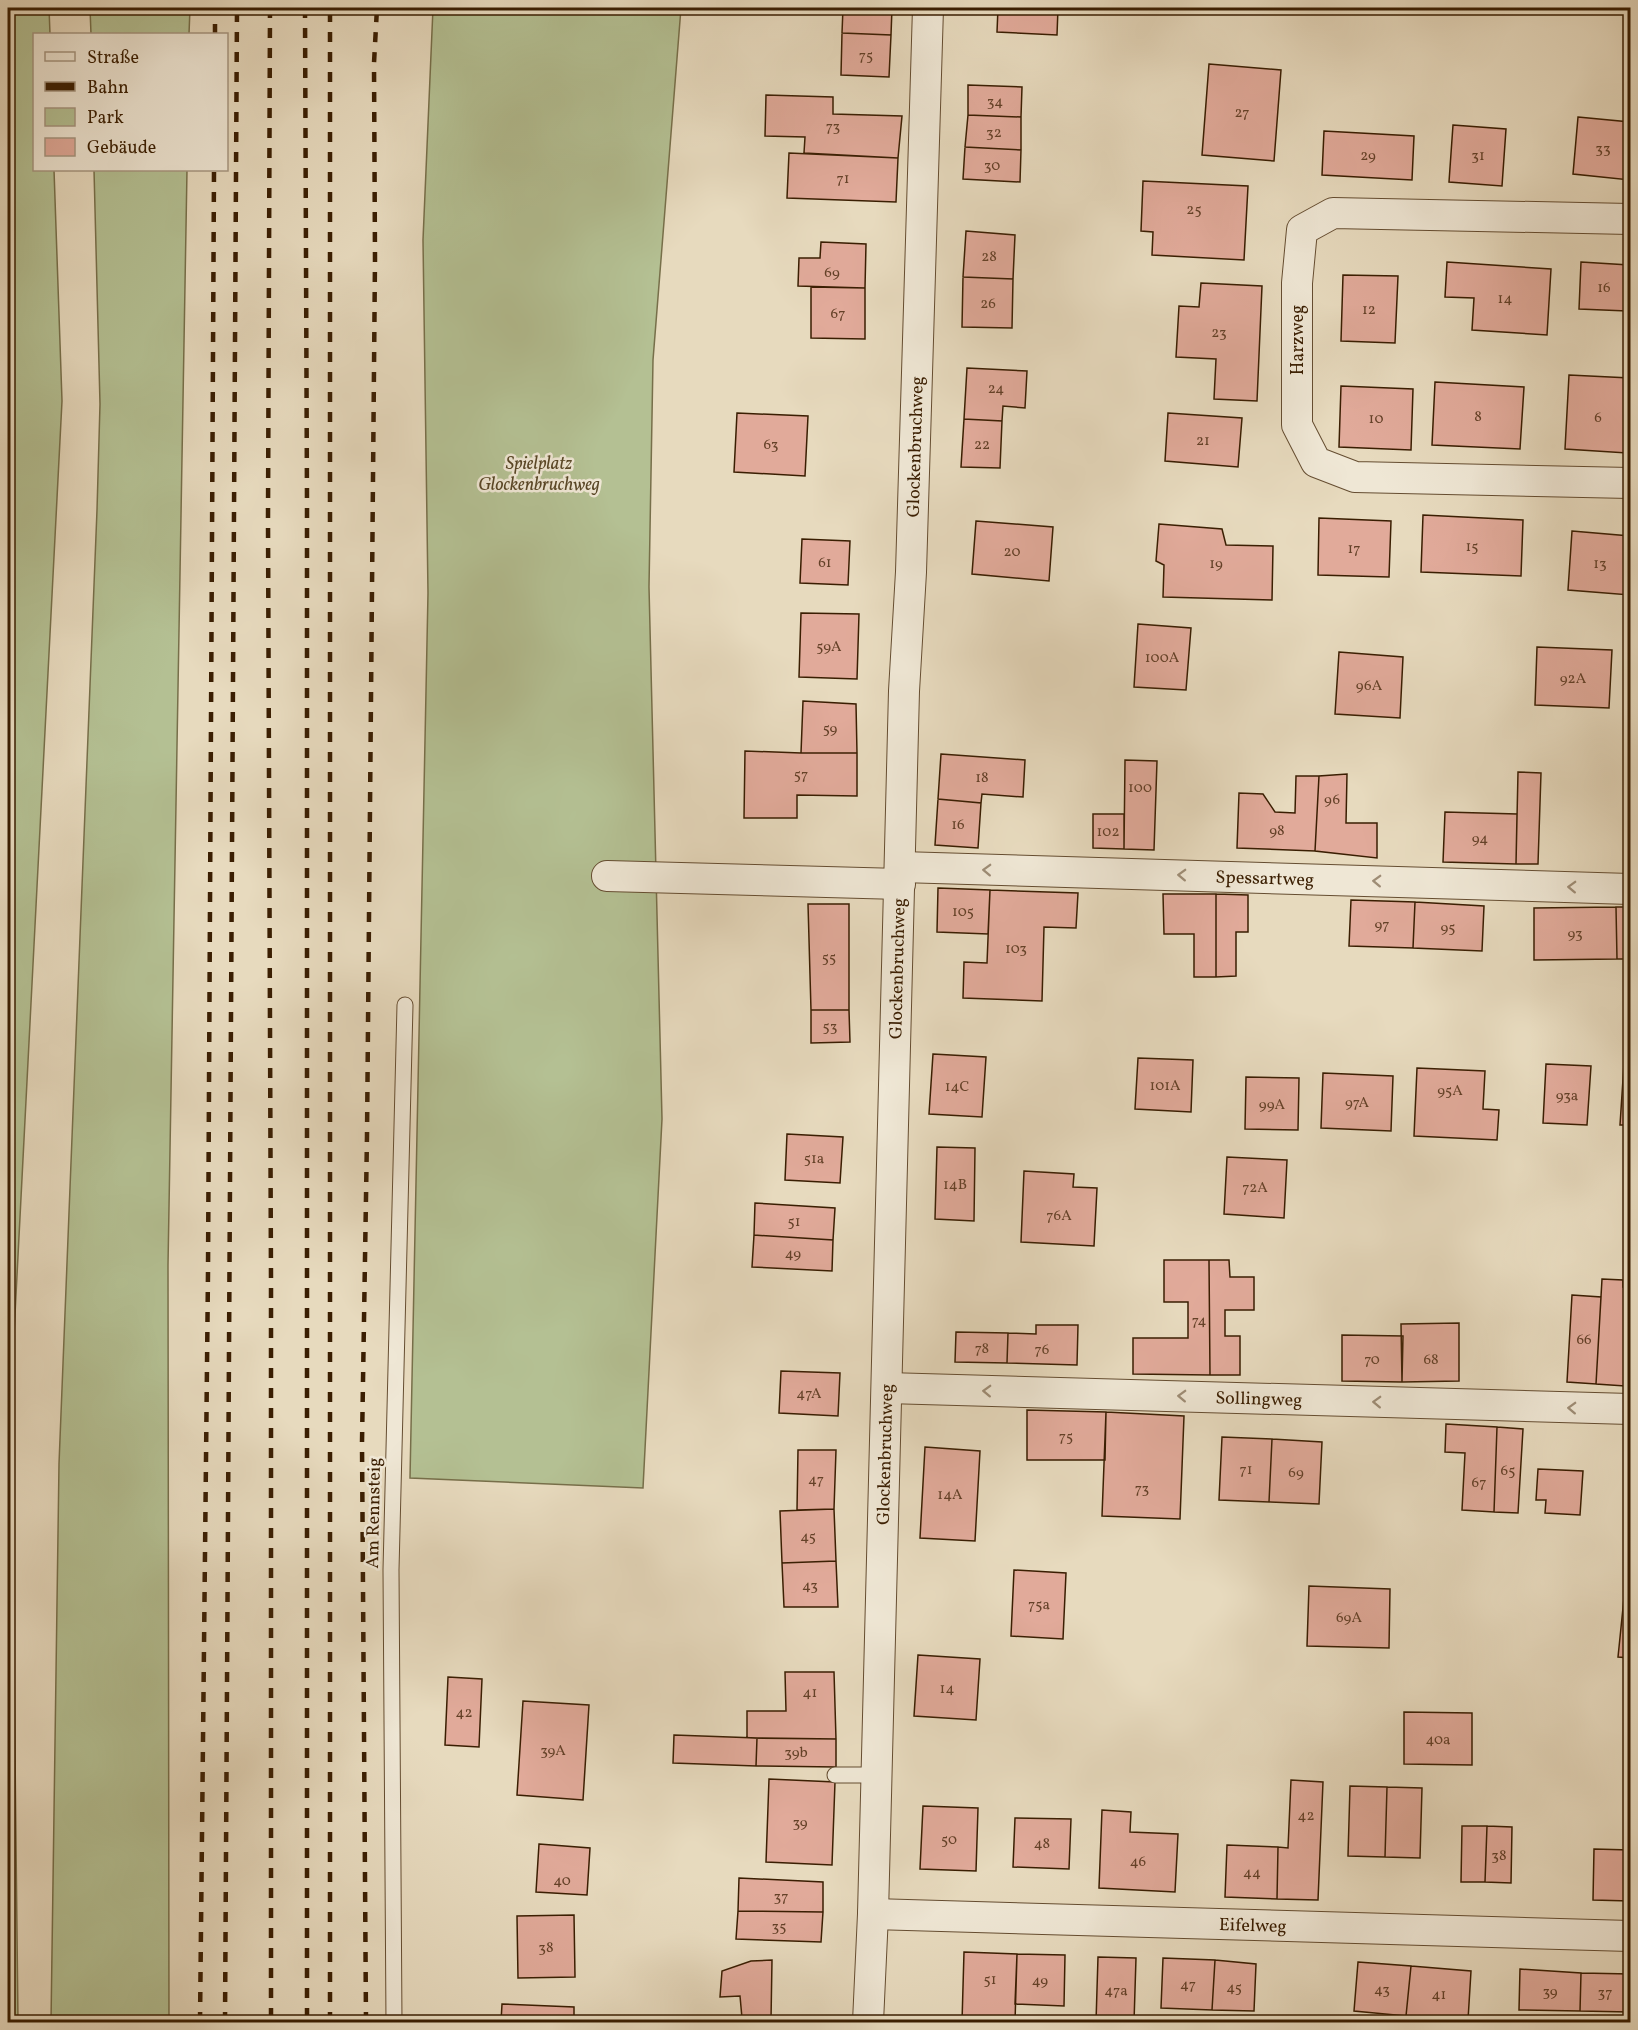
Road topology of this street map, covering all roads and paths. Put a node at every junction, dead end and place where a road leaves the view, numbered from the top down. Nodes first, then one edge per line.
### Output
1 (928, 8) edge
2 (1630, 219) edge
3 (1630, 483) edge
4 (607, 876) dead end
5 (900, 876) junction
6 (1630, 889) edge
7 (405, 1005) dead end
8 (887, 1388) junction
9 (1630, 1409) edge
10 (835, 1775) dead end
11 (877, 1775) junction
12 (873, 1914) junction
13 (1630, 1936) edge
14 (394, 2022) edge
15 (868, 2022) edge

1 - 5 street, Glockenbruchweg
2 - 3 street, Harzweg
4 - 5 street, Glockenbruchweg
6 -> 5 street, Spessartweg
5 - 8 street, Glockenbruchweg
7 - 14 lane, Am Rennsteig
9 -> 8 street, Sollingweg
8 - 11 street, Glockenbruchweg
10 - 11 lane
11 - 12 street, Glockenbruchweg
12 - 13 street, Eifelweg
12 - 15 street, Glockenbruchweg

